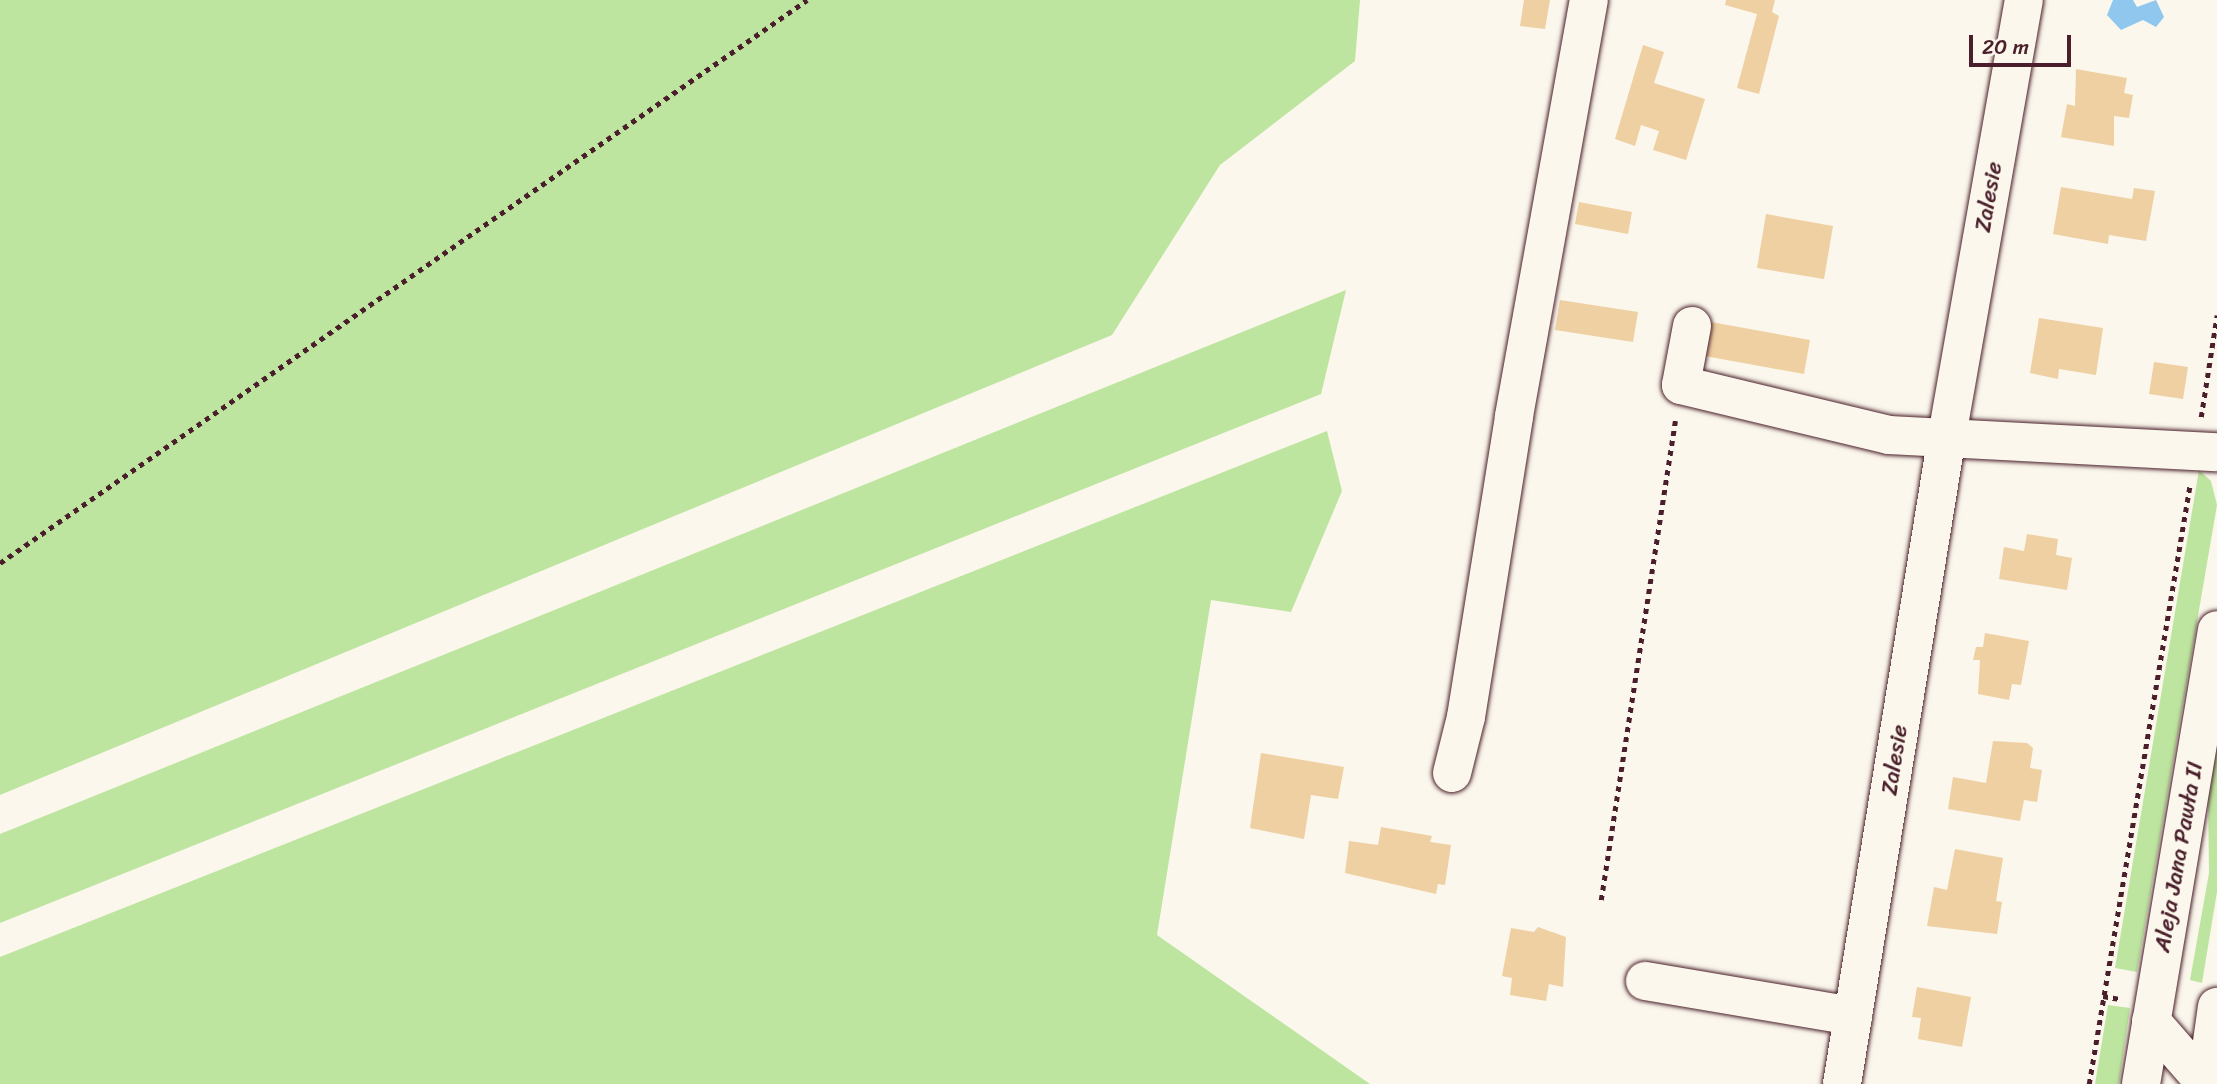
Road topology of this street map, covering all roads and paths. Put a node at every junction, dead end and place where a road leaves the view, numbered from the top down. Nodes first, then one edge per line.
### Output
1 (807, 0) edge
2 (1589, 0) edge
3 (2024, 0) edge
4 (2217, 316) edge
5 (1692, 326) dead end
6 (1681, 385) junction
7 (1947, 436) junction
8 (2206, 451) edge
9 (0, 563) edge
10 (2217, 630) edge
11 (1452, 773) dead end
12 (1601, 900) dead end
13 (1645, 981) dead end
14 (2217, 1007) edge
15 (1853, 1016) junction
16 (2151, 1021) junction
17 (1842, 1084) edge
18 (2090, 1084) edge
19 (2141, 1084) edge
20 (2206, 1084) edge

1 - 9 path
2 - 11 street
3 - 7 street, Zalesie
4 - 8 path
5 - 6 street
6 - 7 street
6 - 12 path
7 - 8 street
7 - 15 street, Zalesie
8 - 18 path
10 - 16 street, Aleja Jana Pawła II
13 - 15 street
14 - 20 street
15 - 17 street, Zalesie
16 - 19 street, Aleja Jana Pawła II
16 - 20 street

